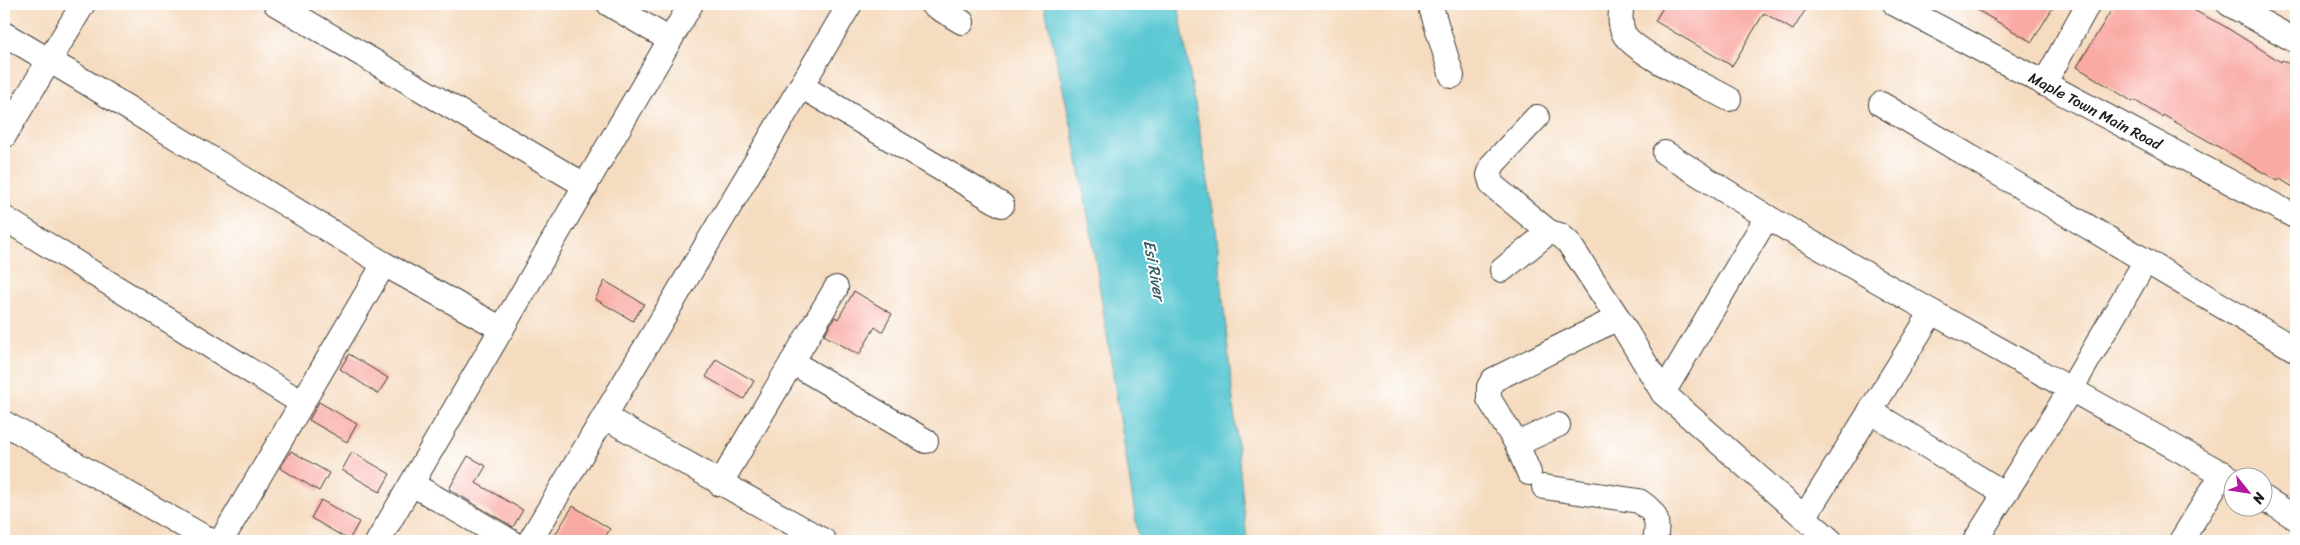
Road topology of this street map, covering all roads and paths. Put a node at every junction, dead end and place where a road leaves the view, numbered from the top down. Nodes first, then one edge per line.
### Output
1 (83, 4) edge
2 (276, 4) edge
3 (610, 4) edge
4 (691, 4) edge
5 (850, 4) edge
6 (932, 4) edge
7 (1430, 4) edge
8 (1622, 4) edge
9 (1895, 4) edge
10 (2088, 4) edge
11 (2229, 4) edge
12 (962, 22) dead end
13 (4, 34) edge
14 (670, 40) junction
15 (2296, 42) edge
16 (48, 59) junction
17 (1452, 76) dead end
18 (2044, 84) junction
19 (801, 86) junction
20 (1729, 98) dead end
21 (1881, 104) dead end
22 (1537, 117) dead end
23 (4, 136) edge
24 (1665, 153) dead end
25 (586, 186) junction
26 (1002, 205) dead end
27 (1767, 217) junction
28 (2296, 217) edge
29 (4, 218) edge
30 (1550, 232) junction
31 (2145, 262) junction
32 (384, 264) junction
33 (1502, 270) dead end
34 (836, 288) dead end
35 (1932, 312) junction
36 (1618, 318) junction
37 (502, 329) junction
38 (2296, 350) edge
39 (792, 362) junction
40 (2072, 389) junction
41 (1663, 393) junction
42 (302, 403) junction
43 (1870, 411) junction
44 (605, 418) junction
45 (4, 423) edge
46 (1558, 425) dead end
47 (926, 441) dead end
48 (1517, 444) junction
49 (2222, 473) edge
50 (412, 484) junction
51 (720, 484) junction
52 (2222, 484) edge
53 (2005, 494) junction
54 (2272, 503) edge
55 (1804, 516) junction
56 (2296, 518) edge
57 (211, 541) edge
58 (221, 541) edge
59 (378, 541) edge
60 (510, 541) edge
61 (530, 541) edge
62 (824, 541) edge
63 (1655, 541) edge
64 (1831, 541) edge
65 (1975, 541) edge
66 (2181, 541) edge

1 - 16 street
2 - 25 street
3 - 14 street
4 - 14 street
5 - 19 street
6 - 12 street
7 - 17 street
8 - 20 street
9 - 18 street, Maple Town Main Road
10 - 18 street
11 - 15 street
13 - 16 street
14 - 25 street
16 - 23 street
16 - 32 street
18 - 28 street, Maple Town Main Road
19 - 26 street
19 - 44 street
21 - 31 street
22 - 30 street
24 - 27 street
25 - 37 street
27 - 35 street
27 - 41 street
29 - 42 street
30 - 33 street
30 - 36 street
31 - 38 street
31 - 40 street
32 - 37 street
32 - 42 street
34 - 39 street
35 - 40 street
35 - 43 street
36 - 41 street
36 - 48 street
37 - 50 street
39 - 47 street
39 - 51 street
40 - 49 street
40 - 53 street
41 - 55 street
42 - 58 street
43 - 53 street
43 - 55 street
44 - 51 street
44 - 61 street
45 - 57 street
46 - 48 street
48 - 63 street
50 - 59 street
50 - 60 street
51 - 62 street
52 - 66 street
53 - 65 street
54 - 56 street
55 - 64 street

